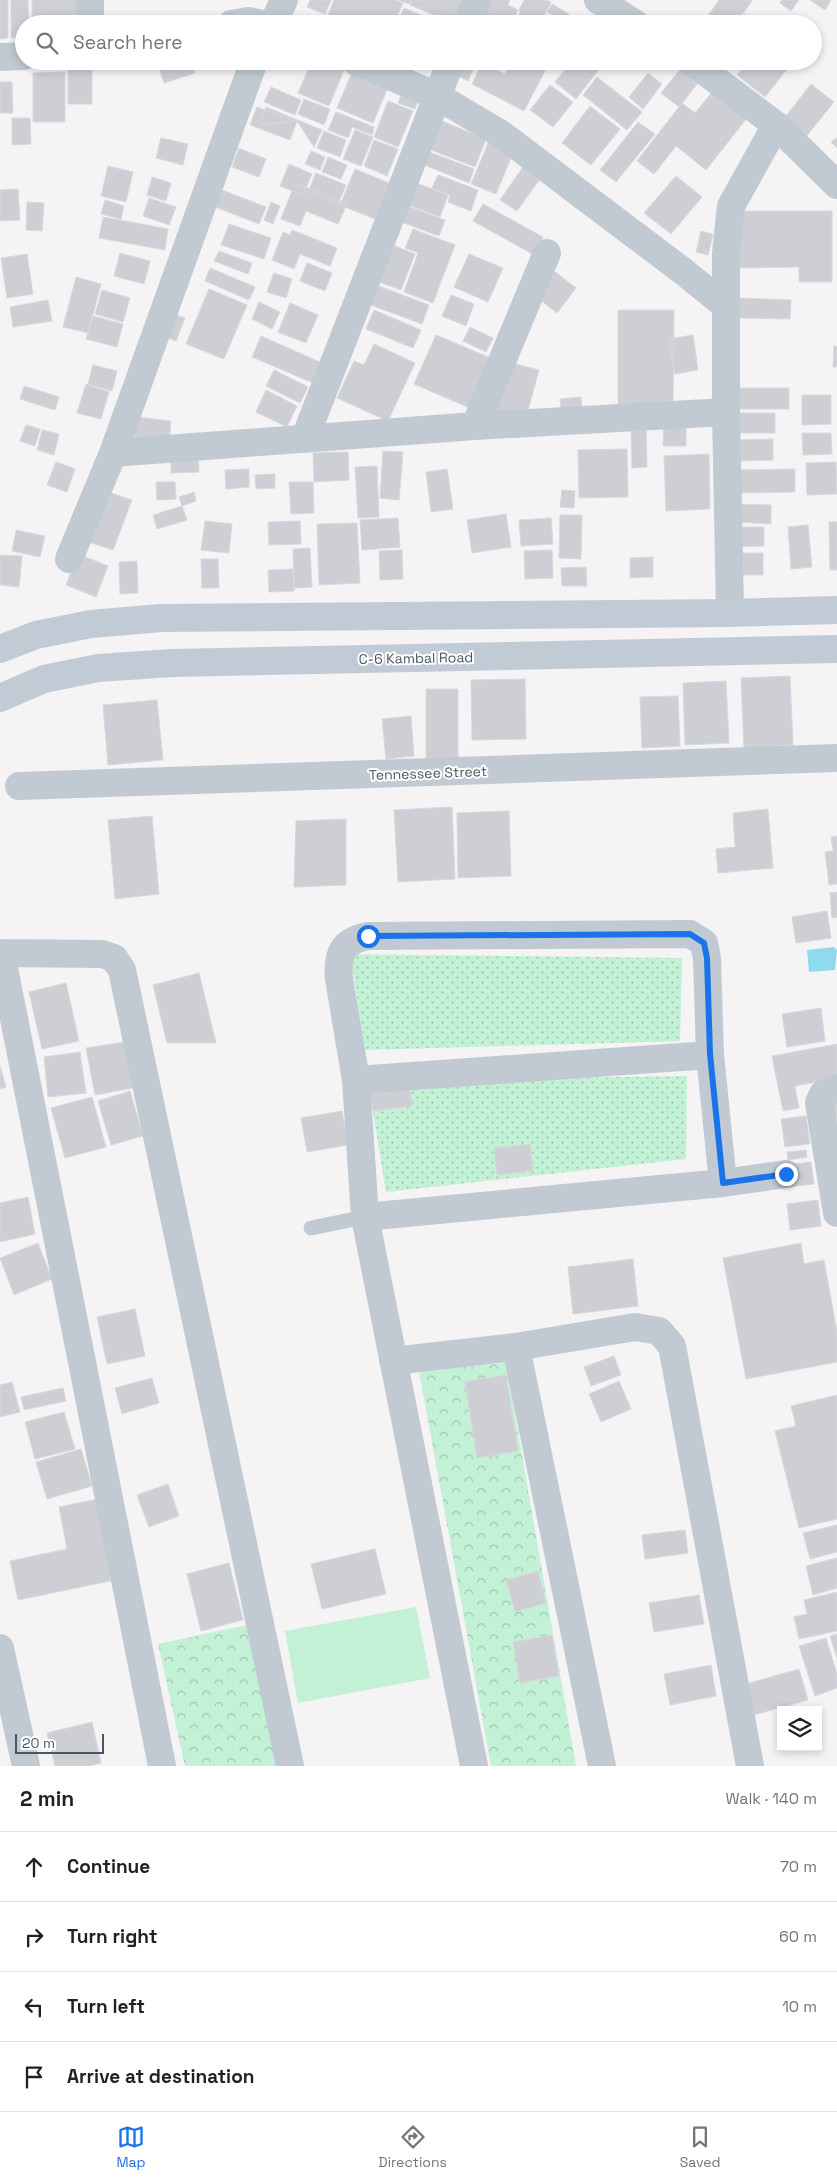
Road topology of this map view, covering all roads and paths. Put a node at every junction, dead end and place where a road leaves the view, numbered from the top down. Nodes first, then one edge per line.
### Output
1 (90, 0) edge
2 (284, 0) edge
3 (477, 0) edge
4 (598, 0) edge
5 (90, 15) edge
6 (277, 15) edge
7 (471, 15) edge
8 (622, 15) edge
9 (15, 56) edge
10 (0, 57) edge
11 (251, 70) edge
12 (376, 70) edge
13 (447, 70) edge
14 (703, 70) edge
15 (437, 96) junction
16 (776, 125) junction
17 (837, 185) edge
18 (547, 253) dead end
19 (726, 307) junction
20 (726, 412) junction
21 (475, 426) junction
22 (305, 438) junction
23 (113, 453) junction
24 (69, 559) dead end
25 (837, 610) edge
26 (730, 613) junction
27 (0, 649) edge
28 (837, 649) edge
29 (0, 698) edge
30 (837, 758) edge
31 (19, 786) dead end
32 (1, 953) edge
33 (710, 1054) junction
34 (356, 1080) junction
35 (828, 1096) edge
36 (786, 1174) dead end
37 (723, 1183) junction
38 (837, 1213) edge
39 (365, 1217) junction
40 (311, 1228) dead end
41 (516, 1347) junction
42 (393, 1361) junction
43 (0, 1648) edge
44 (26, 1766) edge
45 (162, 1766) edge
46 (290, 1766) edge
47 (474, 1766) edge
48 (602, 1766) edge
49 (750, 1766) edge

1 - 5 street
2 - 6 street
3 - 7 street
4 - 8 street
9 - 10 street
11 - 23 street
12 - 15 street
13 - 15 street
14 - 16 street
15 - 19 street
15 - 22 street
16 - 17 street
16 - 19 street
18 - 21 street
19 - 20 street
20 - 21 street
20 - 26 street
21 - 22 street
22 - 23 street
23 - 24 street
25 - 26 main road
26 - 27 main road
28 - 29 main road, C-6 Kambal Road
30 - 31 street, Tennessee Street
32 - 45 street
32 - 46 street
33 - 34 street
33 - 34 street
33 - 37 street
34 - 39 street
35 - 38 street
36 - 37 street
37 - 39 street
39 - 40 lane
39 - 42 street
41 - 42 street
41 - 48 street
41 - 49 street
42 - 47 street
43 - 44 street

